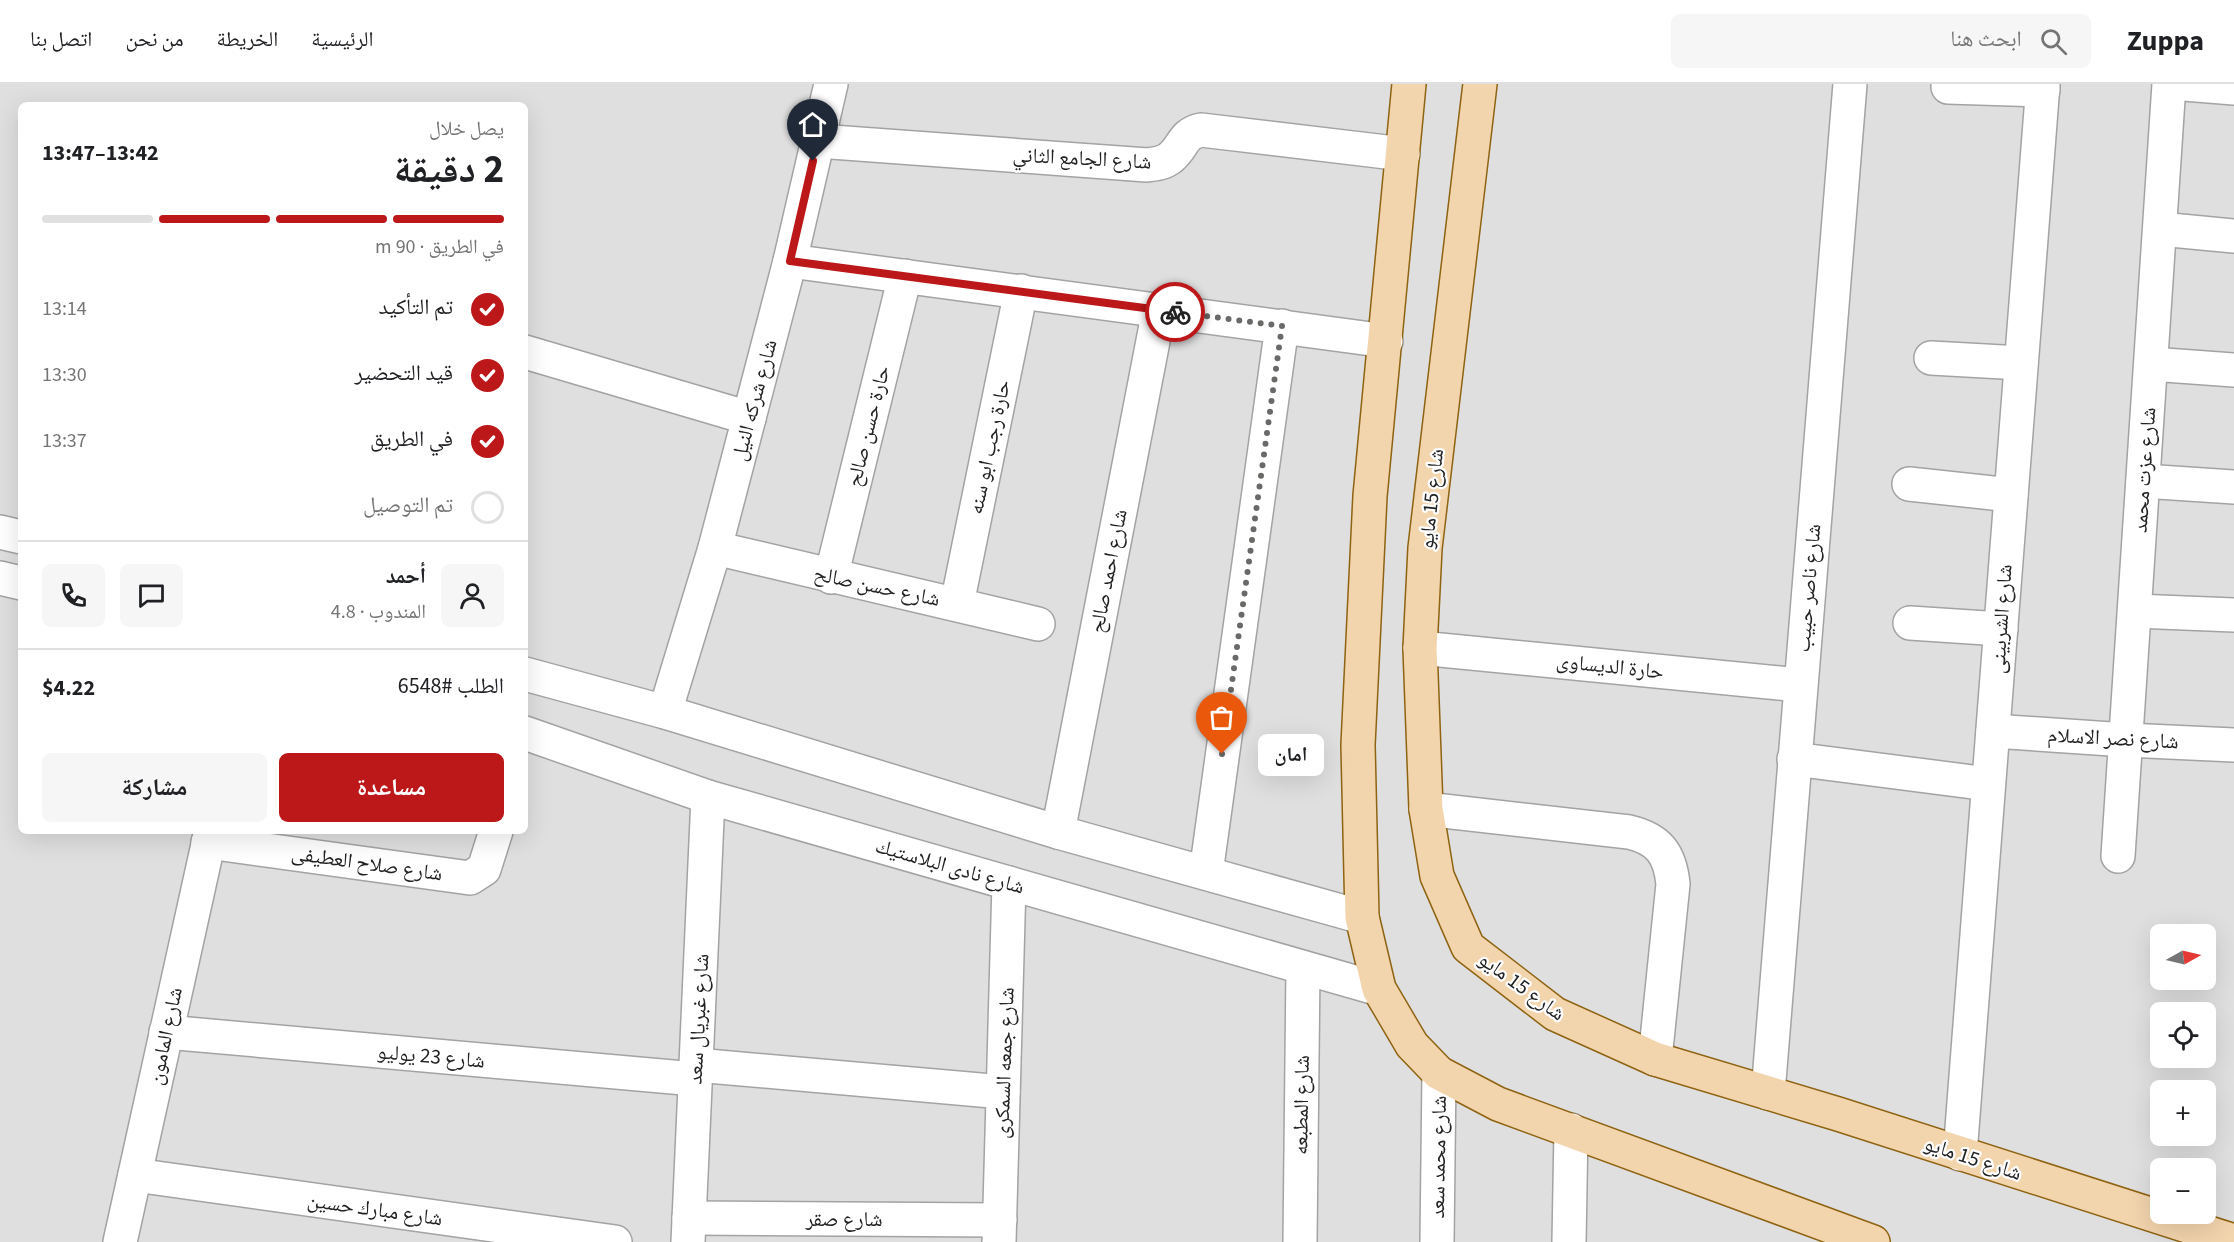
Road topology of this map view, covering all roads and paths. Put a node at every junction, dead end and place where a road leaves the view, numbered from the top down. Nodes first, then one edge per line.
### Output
1 (831, 84) edge
2 (1409, 84) edge
3 (1480, 84) edge
4 (1850, 84) edge
5 (2169, 84) edge
6 (2184, 84) edge
7 (1948, 87) dead end
8 (2043, 87) edge
9 (2234, 88) edge
10 (818, 141) junction
11 (1403, 154) junction
12 (2160, 229) junction
13 (2234, 236) edge
14 (790, 261) junction
15 (905, 276) junction
16 (1021, 291) junction
17 (1159, 310) junction
18 (1282, 326) junction
19 (1386, 341) junction
20 (528, 353) edge
21 (1930, 358) dead end
22 (2021, 363) junction
23 (2151, 364) junction
24 (2234, 370) edge
25 (749, 418) junction
26 (2143, 482) junction
27 (1909, 484) dead end
28 (2234, 487) edge
29 (2011, 495) junction
30 (0, 532) edge
31 (18, 536) edge
32 (715, 548) junction
33 (831, 577) junction
34 (0, 578) edge
35 (18, 582) edge
36 (957, 604) junction
37 (2135, 610) junction
38 (2234, 615) edge
39 (1910, 623) dead end
40 (1038, 624) dead end
41 (2001, 629) junction
42 (1420, 648) junction
43 (528, 675) edge
44 (1800, 685) junction
45 (665, 712) junction
46 (1993, 731) junction
47 (528, 735) edge
48 (2126, 740) junction
49 (2234, 745) edge
50 (1794, 759) junction
51 (1988, 784) junction
52 (708, 797) junction
53 (1426, 809) junction
54 (1058, 832) junction
55 (495, 834) edge
56 (209, 836) edge
57 (2118, 856) dead end
58 (1206, 873) junction
59 (1009, 883) junction
60 (1362, 917) junction
61 (1303, 968) junction
62 (1379, 989) junction
63 (166, 1032) junction
64 (1655, 1059) junction
65 (696, 1072) junction
66 (1439, 1073) junction
67 (1003, 1092) junction
68 (1768, 1093) junction
69 (1570, 1130) junction
70 (1960, 1154) junction
71 (135, 1175) junction
72 (689, 1230) edge
73 (999, 1231) edge
74 (2234, 1240) edge
75 (120, 1242) edge
76 (615, 1242) edge
77 (1300, 1242) edge
78 (1437, 1242) edge
79 (1569, 1242) edge
80 (1873, 1242) edge

1 - 10 street, شارع شركه النيل
2 - 11 main road
3 - 42 main road, شارع 15 مايو
4 - 44 street, شارع ناصر حبيب
5 - 12 street, شارع عزت محمد
6 - 9 street
7 - 8 street
8 - 22 street, شارع الشربينى
10 - 11 street, شارع الجامع الثاني
10 - 14 street, شارع شركه النيل
11 - 19 main road
12 - 13 street
12 - 23 street, شارع عزت محمد
14 - 15 street
14 - 25 street, شارع شركه النيل
15 - 16 street
15 - 33 street, حارة حسن صالح
16 - 17 street
16 - 36 street, حارة رجب ابو سنه
17 - 18 street
17 - 54 street, شارع احمد صالح
18 - 19 street
18 - 58 street
19 - 60 main road
20 - 25 street
21 - 22 street
22 - 29 street, شارع الشربينى
23 - 24 street
23 - 26 street, شارع عزت محمد
25 - 32 street, شارع شركه النيل
26 - 28 street
26 - 37 street, شارع عزت محمد
27 - 29 street
29 - 41 street, شارع الشربينى
30 - 31 street
32 - 33 street, شارع حسن صالح
32 - 45 street, شارع شركه النيل
33 - 36 street, شارع حسن صالح
34 - 35 street
36 - 40 street, شارع حسن صالح
37 - 38 street
37 - 48 street, شارع عزت محمد
39 - 41 street
41 - 46 street, شارع الشربينى
42 - 44 street, حارة الديساوى
42 - 53 main road, شارع 15 مايو
43 - 45 street
44 - 50 street, شارع ناصر حبيب
45 - 54 street
46 - 48 street, شارع نصر الاسلام
46 - 51 street, شارع الشربينى
47 - 52 street, شارع نادى البلاستيك
48 - 49 street, شارع نصر الاسلام
48 - 57 street, شارع عزت محمد
50 - 51 street
50 - 68 street, شارع ناصر حبيب
51 - 70 street, شارع الشربينى
52 - 59 street, شارع نادى البلاستيك
52 - 65 street, شارع غبريال سعد
53 - 64 main road, شارع 15 مايو
53 - 64 street
54 - 58 street
55 - 56 street, شارع صلاح العطيفى
56 - 63 street, شارع المامون
58 - 60 street
59 - 61 street, شارع نادى البلاستيك
59 - 67 street, شارع جمعه السمكرى
60 - 62 main road
61 - 62 street, شارع نادى البلاستيك
61 - 77 street, شارع المطبعه
62 - 66 main road
63 - 65 street, شارع 23 يوليو
63 - 71 street, شارع المامون
64 - 68 main road, شارع 15 مايو
65 - 67 street, شارع 23 يوليو
65 - 72 street, شارع غبريال سعد
66 - 69 main road
66 - 78 street, شارع محمد سعد
67 - 73 street, شارع جمعه السمكرى
68 - 70 main road, شارع 15 مايو
69 - 79 street
69 - 80 main road
70 - 74 main road, شارع 15 مايو
71 - 75 street, شارع المامون
71 - 76 street, شارع مبارك حسين
72 - 73 street, شارع صقر

